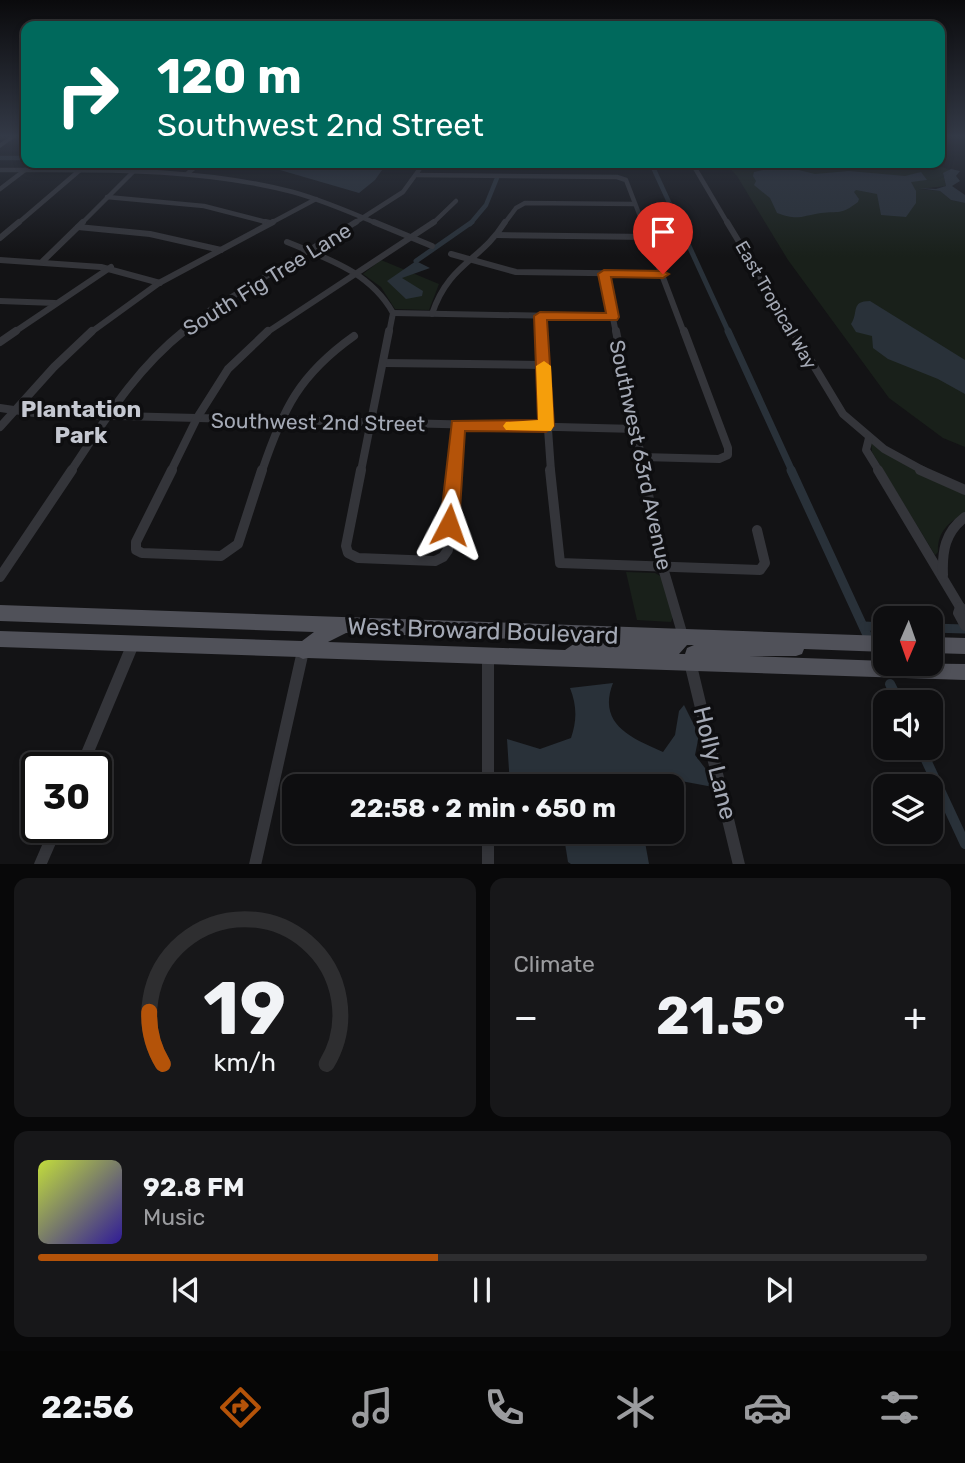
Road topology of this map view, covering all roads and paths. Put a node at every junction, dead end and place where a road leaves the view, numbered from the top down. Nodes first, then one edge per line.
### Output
1 (16, 176) edge
2 (72, 176) edge
3 (129, 176) edge
4 (209, 176) edge
5 (416, 176) edge
6 (507, 176) edge
7 (700, 176) edge
8 (0, 188) edge
9 (107, 198) junction
10 (316, 199) junction
11 (456, 201) dead end
12 (635, 204) junction
13 (364, 218) junction
14 (270, 223) junction
15 (78, 227) junction
16 (497, 234) junction
17 (648, 237) junction
18 (0, 238) edge
19 (411, 238) junction
20 (287, 242) dead end
21 (432, 246) dead end
22 (220, 250) junction
23 (308, 251) junction
24 (451, 254) dead end
25 (0, 260) edge
26 (466, 260) junction
27 (43, 261) junction
28 (111, 267) junction
29 (357, 273) junction
30 (604, 274) junction
31 (663, 274) junction
32 (160, 283) junction
33 (0, 301) edge
34 (55, 303) junction
35 (393, 313) junction
36 (432, 314) junction
37 (540, 316) junction
38 (613, 317) junction
39 (354, 336) dead end
40 (0, 342) edge
41 (384, 363) junction
42 (544, 365) junction
43 (0, 408) edge
44 (13, 411) junction
45 (107, 416) junction
46 (197, 418) junction
47 (282, 421) junction
48 (371, 422) junction
49 (457, 425) junction
50 (546, 426) junction
51 (0, 427) edge
52 (636, 429) junction
53 (869, 438) junction
54 (642, 457) junction
55 (965, 490) edge
56 (965, 517) edge
57 (757, 530) dead end
58 (663, 568) junction
59 (0, 577) edge
60 (943, 577) junction
61 (961, 610) edge
62 (0, 613) edge
63 (348, 624) junction
64 (965, 626) edge
65 (684, 636) junction
66 (0, 639) edge
67 (808, 640) junction
68 (873, 642) edge
69 (134, 644) junction
70 (943, 645) edge
71 (965, 646) edge
72 (303, 650) junction
73 (488, 656) junction
74 (568, 659) junction
75 (690, 662) junction
76 (965, 672) edge
77 (88, 752) edge
78 (488, 774) edge
79 (49, 843) edge
80 (488, 844) edge
81 (40, 864) edge
82 (255, 864) edge
83 (488, 864) edge
84 (739, 864) edge

1 - 8 street
2 - 18 street
3 - 9 street
4 - 10 street
5 - 13 street, South Fig Tree Lane
6 - 12 street
7 - 53 street, East Tropical Way
9 - 14 street
9 - 15 street
10 - 13 street
10 - 14 street
11 - 19 street
12 - 16 street
12 - 17 street
13 - 19 street
13 - 23 street, South Fig Tree Lane
14 - 22 street
15 - 22 street
15 - 27 street
16 - 17 street
16 - 26 street
17 - 31 street
19 - 21 street
19 - 29 street
20 - 23 street
22 - 32 street
23 - 29 street
23 - 45 street, South Fig Tree Lane
24 - 26 street
25 - 27 street
26 - 30 street
26 - 36 street
27 - 28 street
28 - 32 street
28 - 34 street
29 - 35 street
29 - 46 street
30 - 31 street
30 - 38 street, Southwest 63rd Avenue
31 - 54 street
32 - 44 street
33 - 34 street
34 - 40 street
35 - 36 street
35 - 41 street
36 - 37 street
37 - 38 street
37 - 42 street
38 - 52 street, Southwest 63rd Avenue
39 - 47 street
41 - 42 street
41 - 48 street
42 - 50 street
43 - 44 street, Southwest 2nd Street
44 - 45 street, Southwest 2nd Street
44 - 51 street
45 - 46 street, Southwest 2nd Street
45 - 59 street, South Fig Tree Lane
46 - 47 street, Southwest 2nd Street
46 - 47 street
47 - 48 street, Southwest 2nd Street
48 - 49 street, Southwest 2nd Street
48 - 49 street
49 - 50 street, Southwest 2nd Street
50 - 52 street, Southwest 2nd Street
50 - 58 street
52 - 54 street, Southwest 63rd Avenue
53 - 55 street, East Tropical Way
53 - 60 street
54 - 58 street, Southwest 63rd Avenue
56 - 60 street
57 - 58 street
58 - 65 street, Southwest 63rd Avenue
60 - 61 street
61 - 64 street
62 - 63 main road, West Broward Boulevard
63 - 65 main road, West Broward Boulevard
63 - 72 main road
65 - 67 main road, West Broward Boulevard
65 - 74 main road
66 - 69 main road, West Broward Boulevard
67 - 68 main road, West Broward Boulevard
67 - 75 main road
69 - 72 main road, West Broward Boulevard
69 - 77 street
70 - 71 main road
72 - 73 main road, West Broward Boulevard
72 - 82 street
73 - 74 main road, West Broward Boulevard
73 - 78 street
74 - 75 main road, West Broward Boulevard
75 - 76 main road, West Broward Boulevard
75 - 84 street, Holly Lane
79 - 81 street
80 - 83 street

